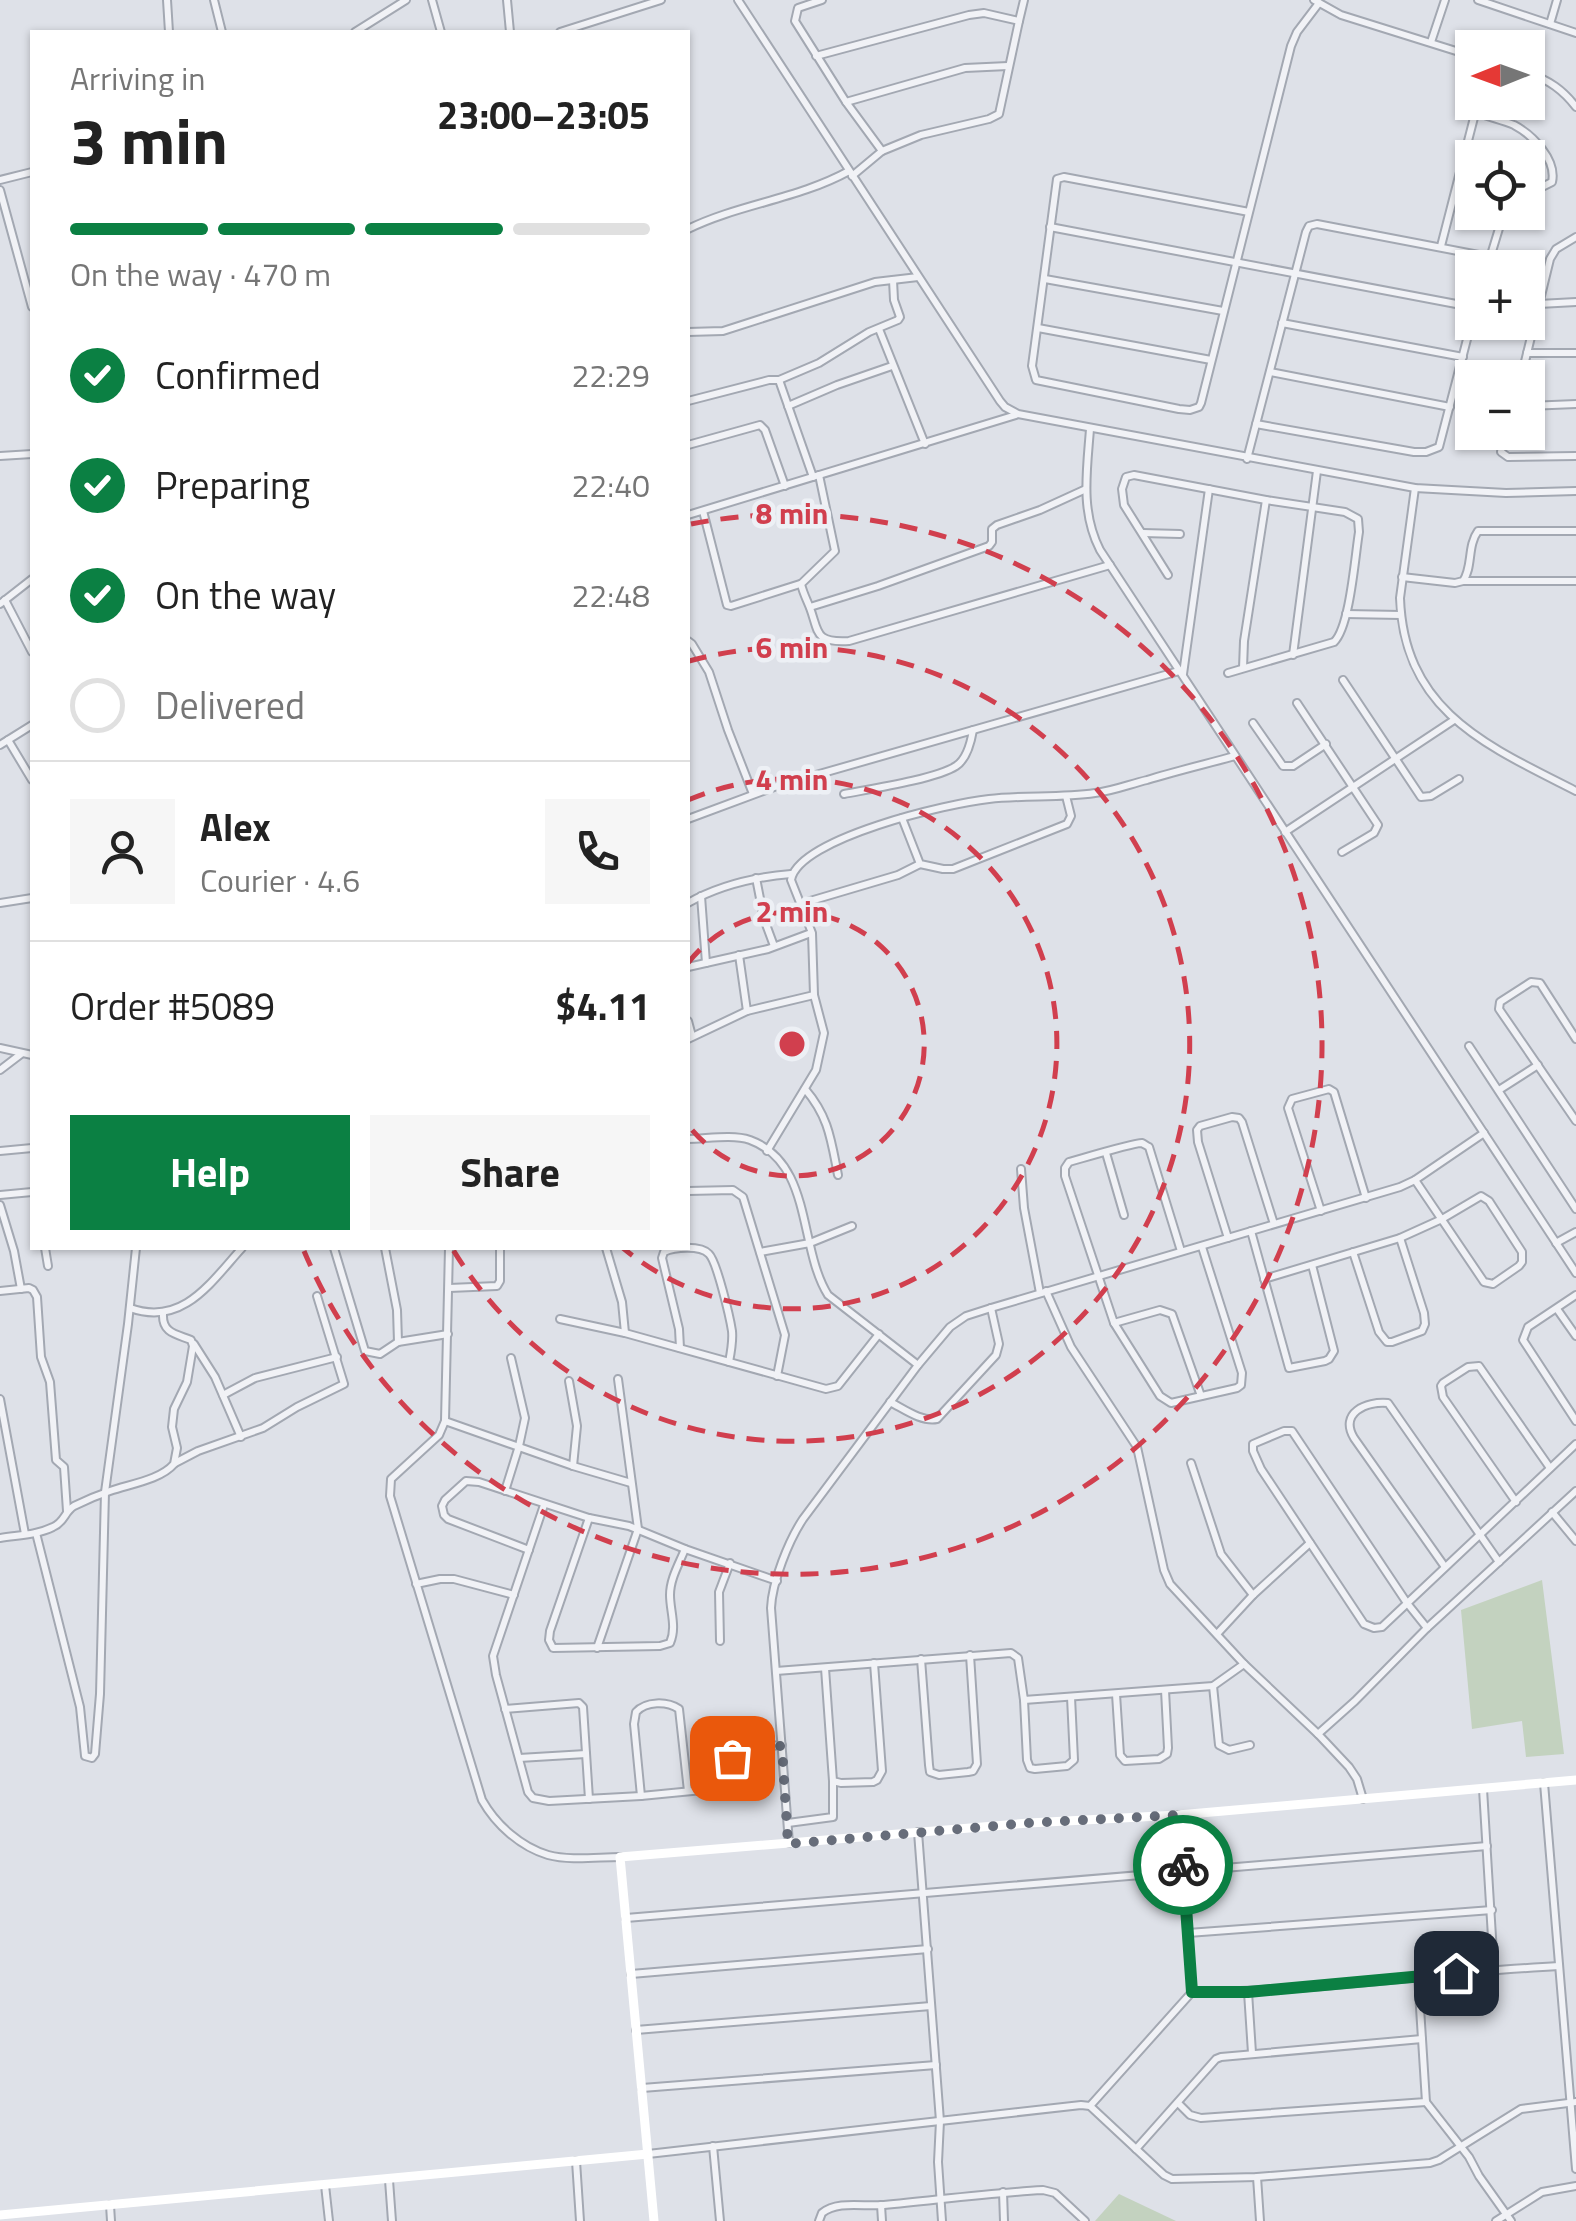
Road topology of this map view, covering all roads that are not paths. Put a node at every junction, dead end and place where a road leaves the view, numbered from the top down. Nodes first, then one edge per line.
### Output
1 (167, 0) edge
2 (214, 0) edge
3 (406, 0) edge
4 (432, 0) edge
5 (507, 0) edge
6 (661, 0) edge
7 (738, 0) edge
8 (822, 0) edge
9 (1024, 0) edge
10 (1445, 0) edge
11 (1478, 0) edge
12 (1558, 0) edge
13 (1316, 2) edge
14 (1501, 4) edge
15 (1019, 20) junction
16 (1550, 24) junction
17 (169, 30) edge
18 (222, 30) edge
19 (358, 30) edge
20 (440, 30) edge
21 (510, 30) edge
22 (566, 30) edge
23 (1576, 33) edge
24 (1432, 42) junction
25 (1455, 50) edge
26 (816, 56) junction
27 (1008, 66) junction
28 (1545, 79) edge
29 (846, 102) junction
30 (1576, 108) edge
31 (1498, 120) edge
32 (1532, 140) edge
33 (882, 151) junction
34 (1545, 155) edge
35 (30, 172) edge
36 (850, 174) junction
37 (0, 180) edge
38 (1545, 186) edge
39 (0, 190) edge
40 (1455, 193) edge
41 (1249, 212) junction
42 (1050, 227) junction
43 (690, 228) edge
44 (1576, 237) edge
45 (1441, 246) junction
46 (1459, 250) edge
47 (1237, 262) junction
48 (1296, 273) junction
49 (918, 277) junction
50 (1045, 279) junction
51 (893, 280) junction
52 (1545, 280) edge
53 (30, 300) edge
54 (1576, 302) edge
55 (1455, 304) edge
56 (1545, 304) edge
57 (1223, 311) junction
58 (1282, 323) junction
59 (1038, 328) junction
60 (879, 329) junction
61 (690, 332) edge
62 (1467, 340) edge
63 (1530, 340) edge
64 (1527, 353) junction
65 (1576, 353) edge
66 (1463, 357) junction
67 (1211, 360) junction
68 (1525, 360) edge
69 (892, 366) junction
70 (1270, 372) junction
71 (778, 380) junction
72 (690, 400) edge
73 (1576, 404) edge
74 (1545, 405) edge
75 (788, 406) junction
76 (1450, 407) junction
77 (1018, 414) junction
78 (1256, 424) junction
79 (1090, 429) junction
80 (690, 444) edge
81 (924, 444) junction
82 (1501, 450) edge
83 (30, 454) edge
84 (0, 456) edge
85 (1576, 456) edge
86 (1247, 459) junction
87 (1317, 471) junction
88 (816, 476) junction
89 (784, 486) junction
90 (1415, 488) junction
91 (1086, 489) junction
92 (1209, 489) junction
93 (1576, 491) edge
94 (1266, 500) junction
95 (1313, 508) junction
96 (703, 511) junction
97 (690, 514) edge
98 (1576, 531) edge
99 (1142, 533) junction
100 (1180, 534) dead end
101 (1110, 565) junction
102 (1168, 575) dead end
103 (1402, 577) junction
104 (30, 581) edge
105 (1576, 581) edge
106 (1462, 582) junction
107 (801, 584) junction
108 (2, 602) edge
109 (810, 607) junction
110 (1346, 614) junction
111 (1401, 615) junction
112 (690, 642) edge
113 (30, 649) edge
114 (1292, 655) junction
115 (1243, 668) junction
116 (1181, 673) junction
117 (1228, 673) dead end
118 (1343, 680) dead end
119 (1298, 702) dead end
120 (1454, 720) junction
121 (1252, 723) dead end
122 (30, 726) edge
123 (973, 730) junction
124 (3, 741) edge
125 (1326, 744) junction
126 (1235, 756) junction
127 (1394, 759) junction
128 (30, 777) edge
129 (1459, 779) dead end
130 (1353, 786) junction
131 (1576, 790) edge
132 (754, 794) junction
133 (844, 794) dead end
134 (1066, 796) junction
135 (690, 818) edge
136 (902, 818) junction
137 (1285, 832) junction
138 (1342, 852) dead end
139 (920, 864) junction
140 (792, 874) junction
141 (756, 878) junction
142 (701, 896) junction
143 (30, 898) edge
144 (690, 902) edge
145 (0, 903) edge
146 (800, 904) junction
147 (812, 933) junction
148 (774, 946) junction
149 (740, 955) junction
150 (706, 963) junction
151 (690, 967) edge
152 (814, 995) junction
153 (747, 1011) junction
154 (690, 1038) edge
155 (1576, 1039) edge
156 (1470, 1046) dead end
157 (0, 1048) edge
158 (21, 1054) junction
159 (30, 1054) edge
160 (1538, 1065) junction
161 (0, 1070) edge
162 (805, 1089) junction
163 (1499, 1090) junction
164 (1576, 1121) edge
165 (1484, 1133) junction
166 (690, 1139) edge
167 (30, 1148) edge
168 (0, 1151) edge
169 (768, 1151) junction
170 (1106, 1153) junction
171 (1021, 1169) dead end
172 (838, 1175) dead end
173 (1415, 1180) junction
174 (690, 1191) edge
175 (30, 1192) edge
176 (0, 1195) edge
177 (1366, 1198) junction
178 (0, 1205) edge
179 (1576, 1209) edge
180 (1321, 1211) junction
181 (1124, 1214) dead end
182 (1442, 1220) junction
183 (1274, 1224) junction
184 (852, 1226) dead end
185 (1251, 1231) junction
186 (1576, 1232) edge
187 (1228, 1238) junction
188 (1400, 1238) junction
189 (810, 1243) junction
190 (1556, 1244) junction
191 (1202, 1247) junction
192 (690, 1249) edge
193 (45, 1250) edge
194 (136, 1250) edge
195 (240, 1250) edge
196 (335, 1250) edge
197 (385, 1250) edge
198 (450, 1250) edge
199 (500, 1250) edge
200 (607, 1250) edge
201 (668, 1250) edge
202 (760, 1252) junction
203 (1181, 1252) junction
204 (1354, 1252) junction
205 (1312, 1264) junction
206 (48, 1266) dead end
207 (1576, 1273) edge
208 (1097, 1276) junction
209 (1264, 1279) junction
210 (449, 1288) junction
211 (21, 1289) junction
212 (0, 1291) edge
213 (1043, 1292) junction
214 (1576, 1295) edge
215 (317, 1296) dead end
216 (130, 1308) junction
217 (990, 1308) junction
218 (1557, 1309) junction
219 (163, 1314) junction
220 (560, 1319) dead end
221 (1114, 1323) junction
222 (625, 1333) junction
223 (448, 1334) junction
224 (879, 1334) junction
225 (1576, 1336) edge
226 (191, 1340) junction
227 (398, 1342) junction
228 (680, 1348) junction
229 (337, 1357) junction
230 (511, 1358) dead end
231 (729, 1362) junction
232 (918, 1365) junction
233 (777, 1376) junction
234 (618, 1379) dead end
235 (569, 1382) dead end
236 (224, 1395) junction
237 (1201, 1396) junction
238 (0, 1399) edge
239 (890, 1402) junction
240 (445, 1420) junction
241 (1576, 1420) edge
242 (240, 1437) junction
243 (1576, 1444) edge
244 (519, 1446) junction
245 (1191, 1463) dead end
246 (174, 1464) junction
247 (573, 1466) junction
248 (1550, 1469) junction
249 (631, 1484) junction
250 (505, 1491) junction
251 (1576, 1491) edge
252 (105, 1492) junction
253 (1516, 1502) junction
254 (544, 1504) junction
255 (67, 1511) junction
256 (1552, 1512) junction
257 (589, 1518) junction
258 (638, 1529) junction
259 (36, 1533) junction
260 (25, 1534) junction
261 (1480, 1536) junction
262 (0, 1538) edge
263 (1576, 1541) edge
264 (1310, 1543) junction
265 (685, 1549) junction
266 (529, 1550) junction
267 (1498, 1562) junction
268 (730, 1563) junction
269 (1445, 1566) junction
270 (777, 1580) junction
271 (416, 1584) junction
272 (514, 1595) junction
273 (1253, 1595) junction
274 (1407, 1603) junction
275 (1427, 1628) junction
276 (1217, 1634) junction
277 (720, 1641) dead end
278 (597, 1648) junction
279 (970, 1655) junction
280 (921, 1658) junction
281 (874, 1663) junction
282 (1244, 1664) junction
283 (824, 1668) junction
284 (776, 1670) junction
285 (1213, 1686) junction
286 (1165, 1690) junction
287 (1116, 1694) junction
288 (1071, 1697) junction
289 (1024, 1700) junction
290 (505, 1709) junction
291 (1318, 1734) junction
292 (1250, 1744) dead end
293 (782, 1746) junction
294 (586, 1754) junction
295 (519, 1758) junction
296 (1576, 1780) edge
297 (833, 1781) junction
298 (1544, 1783) junction
299 (1483, 1789) junction
300 (688, 1791) junction
301 (641, 1796) junction
302 (589, 1799) junction
303 (1363, 1799) junction
304 (1178, 1815) junction
305 (788, 1823) junction
306 (918, 1832) junction
307 (788, 1844) junction
308 (1487, 1846) junction
309 (620, 1857) junction
310 (1183, 1870) junction
311 (923, 1892) junction
312 (1492, 1910) junction
313 (624, 1918) junction
314 (1188, 1933) junction
315 (928, 1950) junction
316 (1559, 1966) junction
317 (1494, 1970) junction
318 (631, 1974) junction
319 (1418, 1976) junction
320 (1192, 1992) junction
321 (1248, 1992) junction
322 (931, 2006) junction
323 (636, 2030) junction
324 (1422, 2039) junction
325 (1252, 2052) junction
326 (936, 2065) junction
327 (642, 2088) junction
328 (1426, 2102) junction
329 (1178, 2103) junction
330 (1573, 2103) edge
331 (1090, 2106) junction
332 (940, 2121) junction
333 (713, 2146) junction
334 (1460, 2147) junction
335 (1136, 2149) junction
336 (648, 2154) junction
337 (576, 2161) junction
338 (1576, 2169) edge
339 (1257, 2177) junction
340 (389, 2180) junction
341 (326, 2184) junction
342 (1576, 2186) edge
343 (1003, 2192) junction
344 (940, 2197) junction
345 (881, 2205) junction
346 (110, 2206) junction
347 (0, 2215) edge
348 (47, 2216) edge
349 (1510, 2218) edge
350 (111, 2221) edge
351 (329, 2221) edge
352 (392, 2221) edge
353 (580, 2221) edge
354 (654, 2221) edge
355 (720, 2221) edge
356 (819, 2221) edge
357 (882, 2221) edge
358 (942, 2221) edge
359 (1004, 2221) edge
360 (1085, 2221) edge
361 (1260, 2221) edge
362 (1496, 2221) edge

1 - 17 street
2 - 18 street
3 - 19 street
4 - 20 street
5 - 21 street
6 - 22 street
7 - 36 street
8 - 26 street
9 - 15 street
10 - 24 street
11 - 14 street
12 - 16 street
13 - 24 street
13 - 41 street
14 - 16 street
15 - 26 street
15 - 27 street
16 - 23 street
24 - 25 street
26 - 29 street
27 - 29 street
27 - 33 street
28 - 30 street
29 - 33 street
31 - 32 street
33 - 36 street
34 - 38 street
35 - 37 street
36 - 43 street
36 - 49 street
39 - 53 street
40 - 45 street
41 - 42 street
41 - 47 street
42 - 47 street
42 - 50 street
44 - 52 street
45 - 46 street
45 - 48 street
47 - 48 street
47 - 57 street
48 - 55 street
48 - 58 street
49 - 51 street
49 - 77 street
50 - 57 street
50 - 59 street
51 - 60 street
51 - 61 street
54 - 56 street
57 - 67 street
58 - 66 street
58 - 70 street
59 - 67 street
59 - 67 street
60 - 69 street
60 - 71 street
62 - 66 street
63 - 64 street
64 - 65 street
64 - 68 street
66 - 76 street
69 - 75 street
69 - 81 street
70 - 76 street
70 - 78 street
71 - 72 street
71 - 75 street
73 - 74 street
75 - 88 street
76 - 78 street
77 - 79 street
77 - 81 street
78 - 86 street
79 - 86 street
79 - 91 street
80 - 89 street
81 - 88 street
82 - 85 street
83 - 84 street
86 - 87 street
87 - 90 street
87 - 95 street
88 - 89 street
88 - 107 street
89 - 96 street
90 - 93 street
90 - 103 street
91 - 101 street
91 - 109 street
92 - 94 street
92 - 99 street
92 - 116 street
94 - 95 street
94 - 115 street
95 - 110 street
95 - 114 street
96 - 97 street
96 - 107 street
98 - 106 street
99 - 100 street
99 - 102 street
101 - 109 street
101 - 116 street
103 - 106 street
103 - 111 street
104 - 108 street
105 - 106 street
107 - 109 street
108 - 113 street
110 - 111 street
110 - 114 street
111 - 120 street
112 - 132 street
114 - 115 street
115 - 117 street
116 - 123 street
116 - 126 street
118 - 127 street
119 - 125 street
120 - 127 street
120 - 131 street
121 - 125 street
122 - 124 street
123 - 132 street
123 - 133 street
124 - 128 street
125 - 130 street
126 - 134 street
126 - 137 street
127 - 129 street
127 - 130 street
130 - 137 street
130 - 138 street
132 - 135 street
134 - 136 street
134 - 139 street
136 - 139 street
136 - 140 street
137 - 165 street
139 - 146 street
140 - 141 street
140 - 146 street
141 - 142 street
141 - 148 street
142 - 144 street
142 - 150 street
143 - 145 street
146 - 147 street
147 - 148 street
147 - 152 street
148 - 149 street
149 - 150 street
149 - 153 street
150 - 151 street
152 - 153 street
152 - 162 street
153 - 154 street
155 - 160 street
156 - 163 street
157 - 158 street
158 - 159 street
158 - 161 street
160 - 163 street
160 - 164 street
162 - 169 street
162 - 172 street
163 - 179 street
165 - 173 street
165 - 190 street
166 - 169 street
167 - 168 street
169 - 189 street
170 - 181 street
170 - 203 street
170 - 208 street
171 - 213 street
173 - 177 street
173 - 182 street
174 - 202 street
175 - 176 street
177 - 180 street
177 - 180 street
178 - 211 street
180 - 183 street
182 - 182 street
182 - 188 street
183 - 185 street
183 - 187 street
184 - 189 street
185 - 187 street
185 - 209 street
186 - 190 street
187 - 191 street
188 - 204 street
188 - 204 street
189 - 202 street
189 - 224 street
190 - 207 street
191 - 203 street
191 - 237 street
192 - 231 street
193 - 206 street
194 - 216 street
195 - 219 street
196 - 227 street
197 - 227 street
198 - 210 street
199 - 210 street
200 - 222 street
201 - 228 street
202 - 233 street
203 - 208 street
204 - 205 street
205 - 209 street
205 - 209 street
208 - 213 street
208 - 221 street
210 - 223 street
211 - 212 street
211 - 255 street
213 - 217 street
213 - 276 street
214 - 218 street
215 - 229 street
216 - 219 street
216 - 252 street
217 - 232 street
217 - 239 street
218 - 225 street
218 - 241 street
219 - 226 street
220 - 222 street
221 - 237 street
221 - 237 street
222 - 228 street
223 - 227 street
223 - 240 street
224 - 232 street
224 - 233 street
226 - 236 street
226 - 246 street
228 - 231 street
229 - 236 street
229 - 242 street
230 - 244 street
231 - 233 street
232 - 239 street
234 - 249 street
235 - 247 street
236 - 242 street
238 - 260 street
239 - 270 street
240 - 244 street
240 - 271 street
242 - 246 street
243 - 248 street
244 - 247 street
244 - 250 street
245 - 273 street
246 - 252 street
247 - 249 street
248 - 253 street
248 - 253 street
249 - 258 street
250 - 254 street
250 - 266 street
251 - 256 street
252 - 255 street
252 - 259 street
253 - 261 street
254 - 257 street
254 - 266 street
255 - 259 street
256 - 263 street
256 - 267 street
257 - 258 street
257 - 278 street
258 - 265 street
258 - 278 street
259 - 260 street
260 - 262 street
261 - 267 street
261 - 269 street
261 - 269 street
264 - 273 street
264 - 274 street
264 - 274 street
265 - 268 street
265 - 278 street
266 - 272 street
267 - 275 street
268 - 270 street
268 - 277 street
269 - 274 street
270 - 284 street
271 - 272 street
271 - 309 street
272 - 290 street
273 - 276 street
274 - 275 street
275 - 291 street
276 - 282 street
279 - 280 street
279 - 280 street
279 - 289 street
280 - 281 street
281 - 283 street
281 - 297 street
282 - 285 street
282 - 291 street
283 - 284 street
283 - 297 street
284 - 293 street
285 - 286 street
285 - 292 street
286 - 287 street
286 - 287 street
287 - 288 street
288 - 289 street
288 - 289 street
290 - 294 street
290 - 295 street
291 - 303 street
293 - 300 street
293 - 305 street
294 - 295 street
294 - 302 street
295 - 302 street
296 - 298 street
297 - 305 street
298 - 299 street
298 - 316 street
299 - 303 street
299 - 308 street
300 - 301 street
300 - 301 street
301 - 302 street
303 - 304 street
304 - 306 street
304 - 310 street
305 - 307 street
306 - 307 street
306 - 311 street
307 - 309 street
308 - 310 street
308 - 312 street
309 - 313 street
310 - 311 street
310 - 314 street
311 - 313 street
311 - 315 street
312 - 314 street
312 - 317 street
313 - 318 street
314 - 320 street
315 - 318 street
315 - 322 street
316 - 317 street
316 - 330 street
317 - 319 street
318 - 323 street
319 - 321 street
319 - 324 street
320 - 321 street
320 - 331 street
321 - 325 street
322 - 323 street
322 - 326 street
323 - 327 street
324 - 325 street
324 - 328 street
325 - 329 street
326 - 327 street
326 - 332 street
327 - 336 street
328 - 329 street
328 - 334 street
329 - 335 street
330 - 334 street
330 - 338 street
331 - 332 street
331 - 335 street
332 - 333 street
332 - 344 street
333 - 336 street
333 - 355 street
334 - 339 street
334 - 349 street
335 - 339 street
336 - 337 street
336 - 354 street
337 - 340 street
337 - 353 street
339 - 361 street
340 - 341 street
340 - 352 street
341 - 346 street
341 - 351 street
342 - 349 street
343 - 344 street
343 - 359 street
343 - 360 street
344 - 345 street
344 - 358 street
345 - 356 street
345 - 357 street
346 - 348 street
346 - 350 street
347 - 348 street
349 - 362 street

